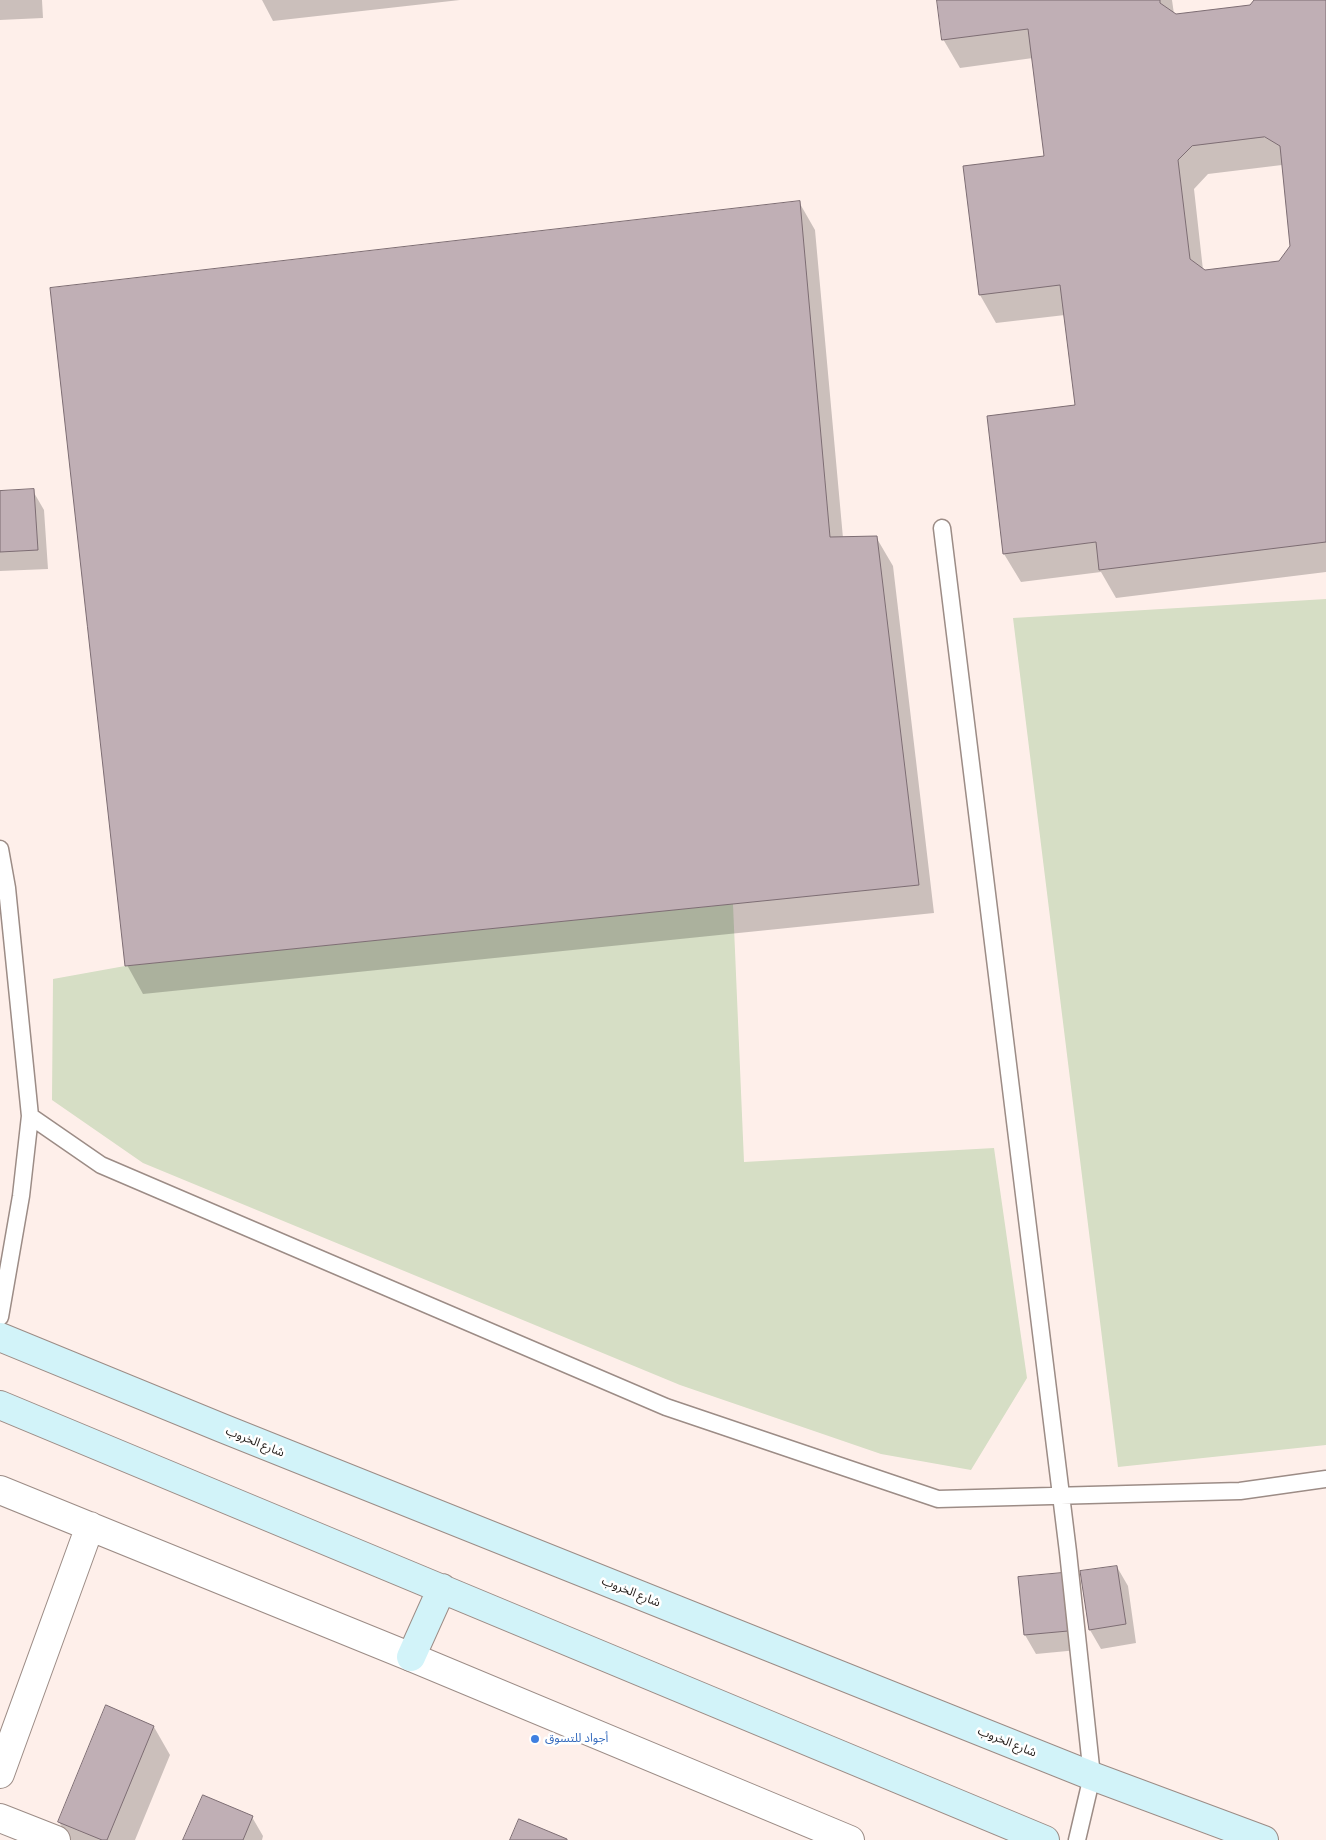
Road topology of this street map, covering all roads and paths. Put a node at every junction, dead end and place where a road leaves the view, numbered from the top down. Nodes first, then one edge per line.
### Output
1 (942, 528) dead end
2 (0, 849) edge
3 (30, 1116) junction
4 (0, 1317) edge
5 (0, 1337) edge
6 (0, 1405) edge
7 (1326, 1479) edge
8 (0, 1490) edge
9 (1060, 1496) junction
10 (90, 1526) junction
11 (442, 1588) junction
12 (411, 1657) junction
13 (9, 1722) edge
14 (0, 1774) edge
15 (1092, 1776) junction
16 (0, 1818) edge
17 (56, 1840) edge
18 (850, 1840) edge
19 (1045, 1840) edge
20 (1077, 1840) edge
21 (1264, 1840) edge

1 - 9 lane
2 - 3 lane
3 - 4 lane
3 - 9 lane
5 - 15 main road, شارع الخروب
6 - 11 main road
7 - 9 lane
8 - 10 street
9 - 15 lane
10 - 12 street
10 - 13 street
11 - 12 main road
11 - 19 main road
12 - 18 street
13 - 14 street
15 - 20 lane
15 - 21 main road, شارع الخروب
16 - 17 street

